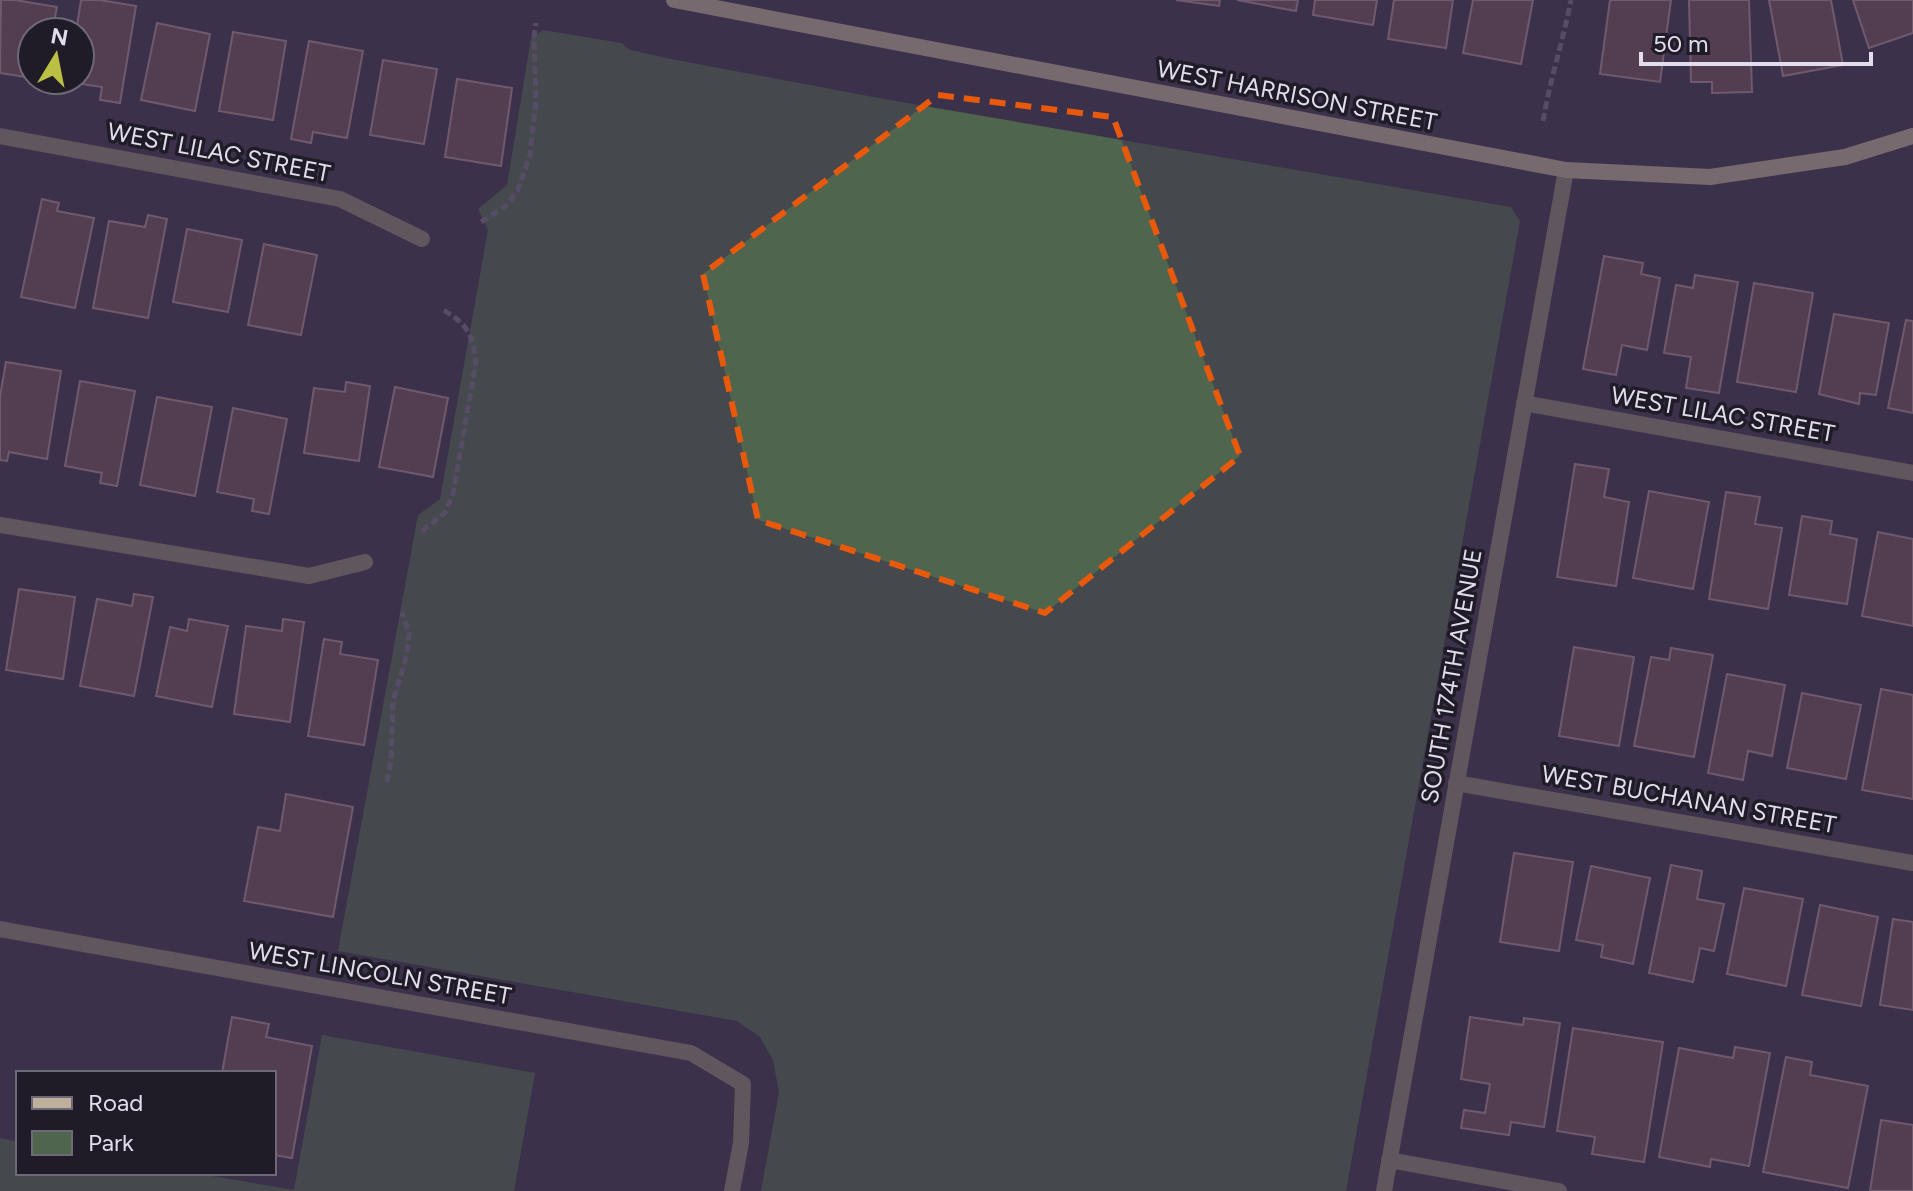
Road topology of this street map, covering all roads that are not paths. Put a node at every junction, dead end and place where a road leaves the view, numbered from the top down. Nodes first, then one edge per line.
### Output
1 (674, 0) edge
2 (1913, 136) edge
3 (0, 137) edge
4 (1566, 170) junction
5 (422, 239) dead end
6 (1524, 403) junction
7 (1913, 473) edge
8 (0, 525) edge
9 (365, 562) dead end
10 (1456, 783) junction
11 (1913, 863) edge
12 (0, 929) edge
13 (1389, 1160) junction
14 (732, 1191) edge
15 (1384, 1191) edge
16 (1559, 1191) edge

1 - 4 street, WEST HARRISON STREET
2 - 4 street, WEST HARRISON STREET
3 - 5 street, WEST LILAC STREET
4 - 6 street, SOUTH 174TH AVENUE
6 - 7 street, WEST LILAC STREET
6 - 10 street, SOUTH 174TH AVENUE
8 - 9 street
10 - 11 street, WEST BUCHANAN STREET
10 - 13 street, SOUTH 174TH AVENUE
12 - 14 street, WEST LINCOLN STREET
13 - 15 street, SOUTH 174TH AVENUE
13 - 16 street

